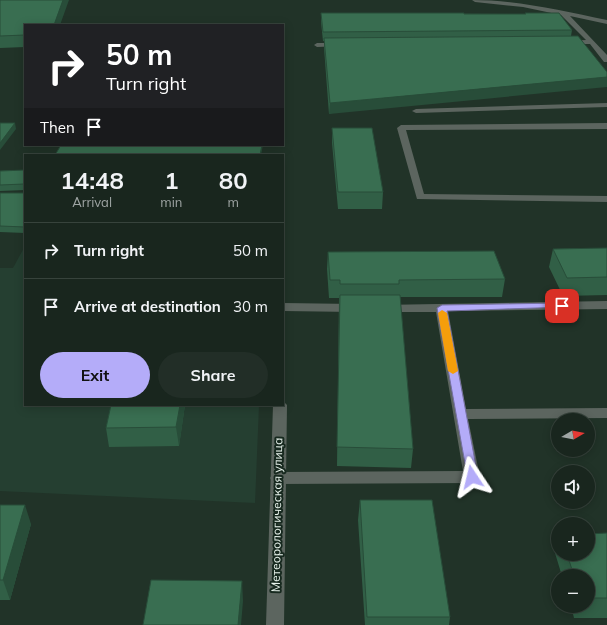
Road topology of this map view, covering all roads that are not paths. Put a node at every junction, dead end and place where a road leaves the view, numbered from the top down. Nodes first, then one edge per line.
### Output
1 (475, 0) edge
2 (564, 14) junction
3 (607, 22) edge
4 (592, 42) junction
5 (560, 43) edge
6 (317, 45) dead end
7 (348, 45) edge
8 (607, 60) edge
9 (607, 105) edge
10 (416, 111) edge
11 (607, 126) edge
12 (607, 199) edge
13 (607, 305) edge
14 (284, 308) edge
15 (442, 308) junction
16 (280, 406) edge
17 (607, 413) edge
18 (461, 414) junction
19 (278, 478) junction
20 (275, 625) edge

1 - 2 street
2 - 3 street
2 - 4 street
4 - 5 street
4 - 8 street
6 - 7 street
9 - 10 street
11 - 12 street
13 - 15 street
14 - 15 street
15 - 18 street
16 - 19 street, Метеорологическая улица
17 - 18 street
18 - 19 street
19 - 20 street, Метеорологическая улица

